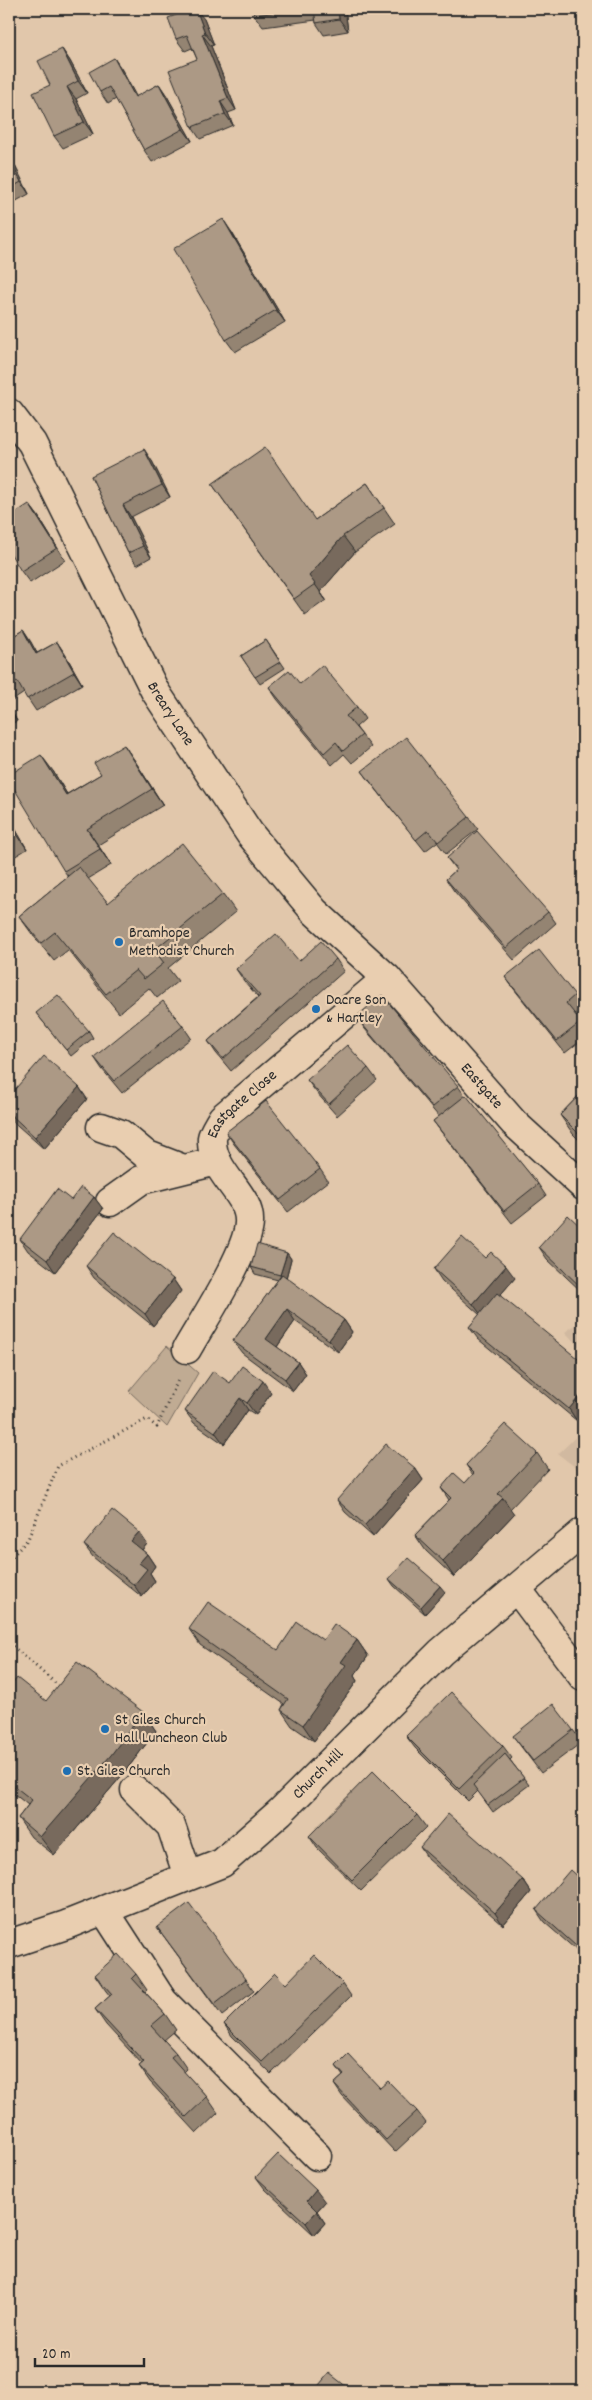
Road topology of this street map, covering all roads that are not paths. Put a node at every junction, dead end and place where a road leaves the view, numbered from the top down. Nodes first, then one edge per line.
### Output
1 (9, 414) edge
2 (387, 978) junction
3 (100, 1127) dead end
4 (217, 1161) junction
5 (182, 1168) junction
6 (583, 1186) edge
7 (110, 1202) dead end
8 (188, 1349) road end
9 (583, 1532) edge
10 (517, 1589) junction
11 (583, 1677) edge
12 (135, 1790) dead end
13 (188, 1876) junction
14 (104, 1910) junction
15 (9, 1944) edge
16 (317, 2156) dead end

1 - 2 street, Breary Lane
2 - 4 street, Eastgate Close
2 - 6 street, Eastgate
3 - 5 street
4 - 5 street
4 - 8 street, Eastgate Close
5 - 7 street
9 - 10 street, Church Hill
10 - 11 street
10 - 13 street, Church Hill
12 - 13 street
13 - 14 street, Church Hill
14 - 15 street, Church Hill
14 - 16 street

